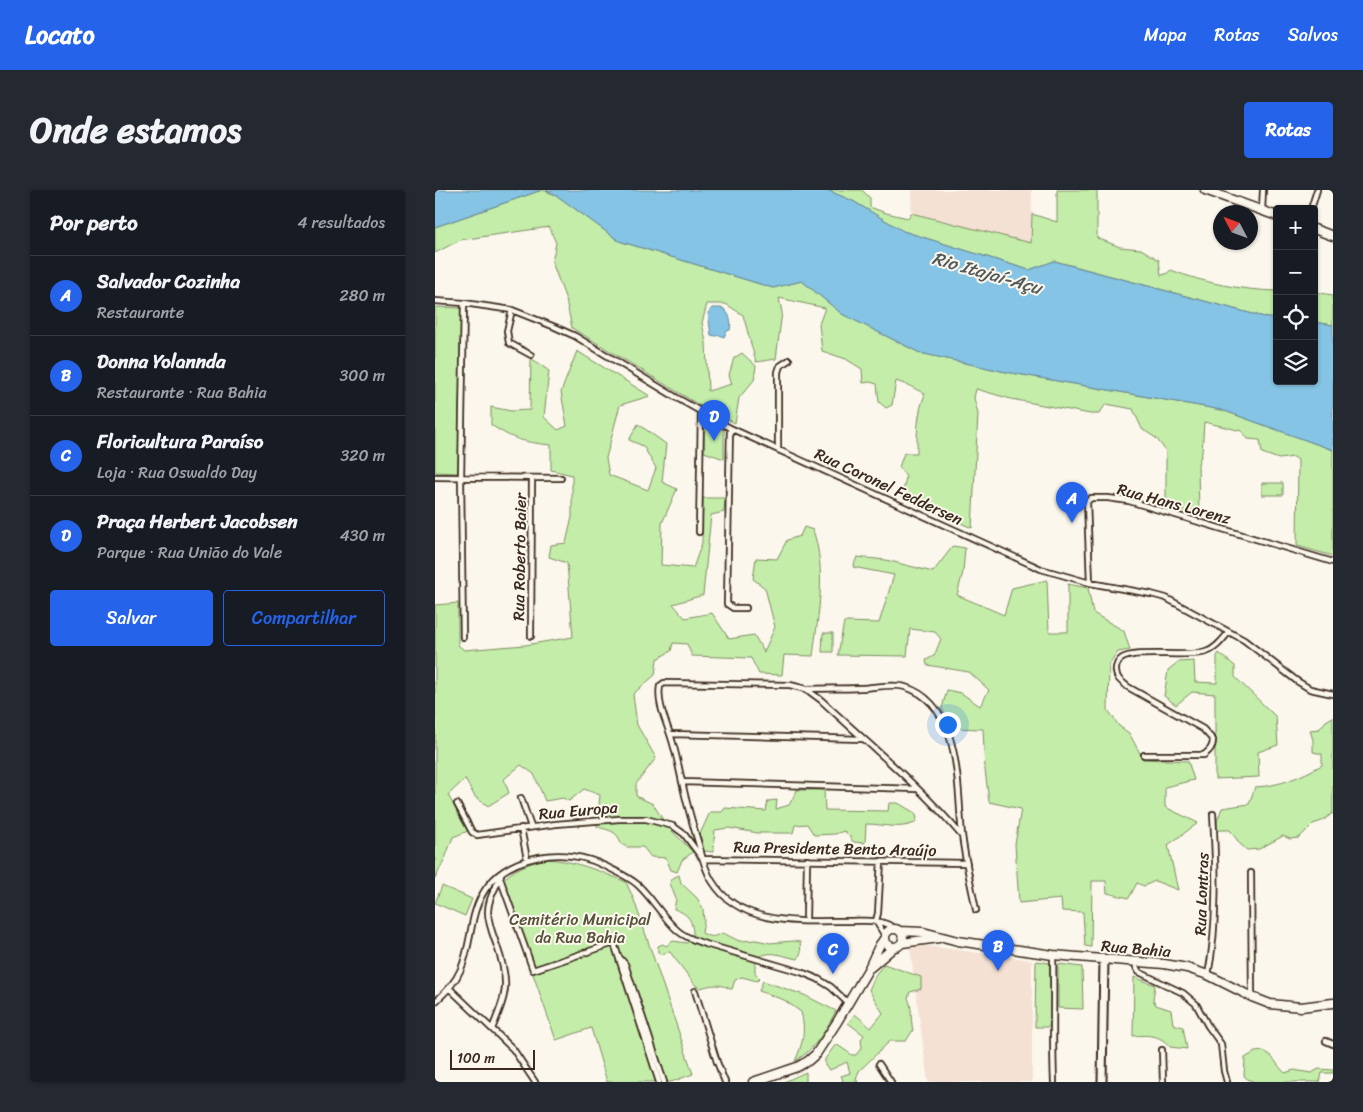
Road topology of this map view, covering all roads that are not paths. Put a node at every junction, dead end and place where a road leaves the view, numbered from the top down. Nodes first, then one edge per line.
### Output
1 (1205, 190) edge
2 (1263, 190) edge
3 (1317, 190) edge
4 (1312, 205) edge
5 (1262, 210) junction
6 (1273, 214) edge
7 (1318, 230) edge
8 (1333, 236) edge
9 (435, 301) edge
10 (464, 302) junction
11 (512, 310) junction
12 (531, 355) dead end
13 (789, 360) dead end
14 (701, 410) junction
15 (730, 428) junction
16 (778, 449) junction
17 (435, 477) edge
18 (461, 478) junction
19 (532, 478) junction
20 (561, 478) dead end
21 (699, 532) dead end
22 (1333, 562) edge
23 (1090, 583) junction
24 (746, 608) dead end
25 (1229, 632) junction
26 (531, 636) dead end
27 (463, 638) dead end
28 (806, 689) junction
29 (1333, 694) edge
30 (671, 734) junction
31 (863, 739) junction
32 (1144, 755) dead end
33 (682, 782) junction
34 (917, 789) junction
35 (521, 798) dead end
36 (457, 804) dead end
37 (1213, 814) dead end
38 (531, 826) junction
39 (521, 828) junction
40 (962, 836) junction
41 (527, 859) junction
42 (703, 859) junction
43 (807, 860) junction
44 (881, 861) junction
45 (967, 863) junction
46 (502, 872) junction
47 (1251, 873) dead end
48 (500, 878) junction
49 (976, 910) dead end
50 (806, 921) junction
51 (876, 921) junction
52 (897, 930) junction
53 (885, 938) junction
54 (943, 938) junction
55 (902, 943) junction
56 (893, 948) junction
57 (1053, 955) junction
58 (1104, 959) junction
59 (1136, 962) junction
60 (623, 965) junction
61 (869, 968) junction
62 (1208, 975) junction
63 (449, 988) junction
64 (695, 991) dead end
65 (1333, 997) edge
66 (1252, 998) junction
67 (435, 1002) edge
68 (849, 1003) junction
69 (1333, 1003) edge
70 (1319, 1004) junction
71 (492, 1028) junction
72 (1326, 1040) dead end
73 (1333, 1044) edge
74 (1162, 1050) dead end
75 (879, 1064) dead end
76 (535, 1082) edge
77 (659, 1082) edge
78 (664, 1082) edge
79 (725, 1082) edge
80 (753, 1082) edge
81 (891, 1082) edge
82 (1054, 1082) edge
83 (1102, 1082) edge
84 (1163, 1082) edge
85 (1227, 1082) edge

1 - 5 main road
2 - 5 street
3 - 4 street
5 - 6 main road
7 - 8 main road
9 - 10 street, Rua Coronel Feddersen
10 - 11 street, Rua Coronel Feddersen
10 - 18 street
11 - 12 street
11 - 14 street, Rua Coronel Feddersen
13 - 16 street
14 - 15 street, Rua Coronel Feddersen
14 - 21 street
15 - 16 street, Rua Coronel Feddersen
15 - 24 street
16 - 23 street, Rua Coronel Feddersen
17 - 18 street
18 - 19 street
18 - 27 street
19 - 20 street
19 - 26 street, Rua Roberto Baier
22 - 23 street, Rua Hans Lorenz
23 - 25 street, Rua Coronel Feddersen
25 - 29 street, Rua Coronel Feddersen
25 - 32 street
28 - 30 street
28 - 31 street
28 - 40 street
30 - 31 street
30 - 33 street
31 - 34 street
33 - 34 street
33 - 42 street
34 - 40 street
35 - 38 street
36 - 39 street, Rua Europa
37 - 62 street, Rua Lontras
38 - 39 street, Rua Europa
38 - 42 street, Rua Europa
39 - 41 street
40 - 45 street
41 - 46 street
41 - 68 street
42 - 43 street, Rua Presidente Bento Araújo
42 - 50 street
43 - 44 street, Rua Presidente Bento Araújo
43 - 50 street
44 - 45 street, Rua Presidente Bento Araújo
44 - 51 street
45 - 49 street
46 - 48 street
46 - 63 street
47 - 66 street
48 - 60 street
48 - 71 street
50 - 51 street
51 - 52 street
51 - 53 street
52 - 53 main road
52 - 54 main road, Rua Bahia
52 - 55 main road
53 - 56 main road
53 - 61 main road
54 - 55 main road, Rua Bahia
54 - 57 main road, Rua Bahia
55 - 56 main road
56 - 61 main road
57 - 58 main road, Rua Bahia
57 - 82 street
58 - 59 main road, Rua Bahia
58 - 83 street
59 - 62 main road, Rua Bahia
59 - 85 street
60 - 77 street
60 - 78 street
61 - 68 main road
62 - 66 main road, Rua Bahia
63 - 67 street
63 - 71 street
64 - 79 street
65 - 70 main road, Rua Bahia
66 - 70 main road, Rua Bahia
68 - 80 main road
69 - 70 main road, Rua Bahia
71 - 76 street
72 - 73 street
74 - 84 street
75 - 81 street

